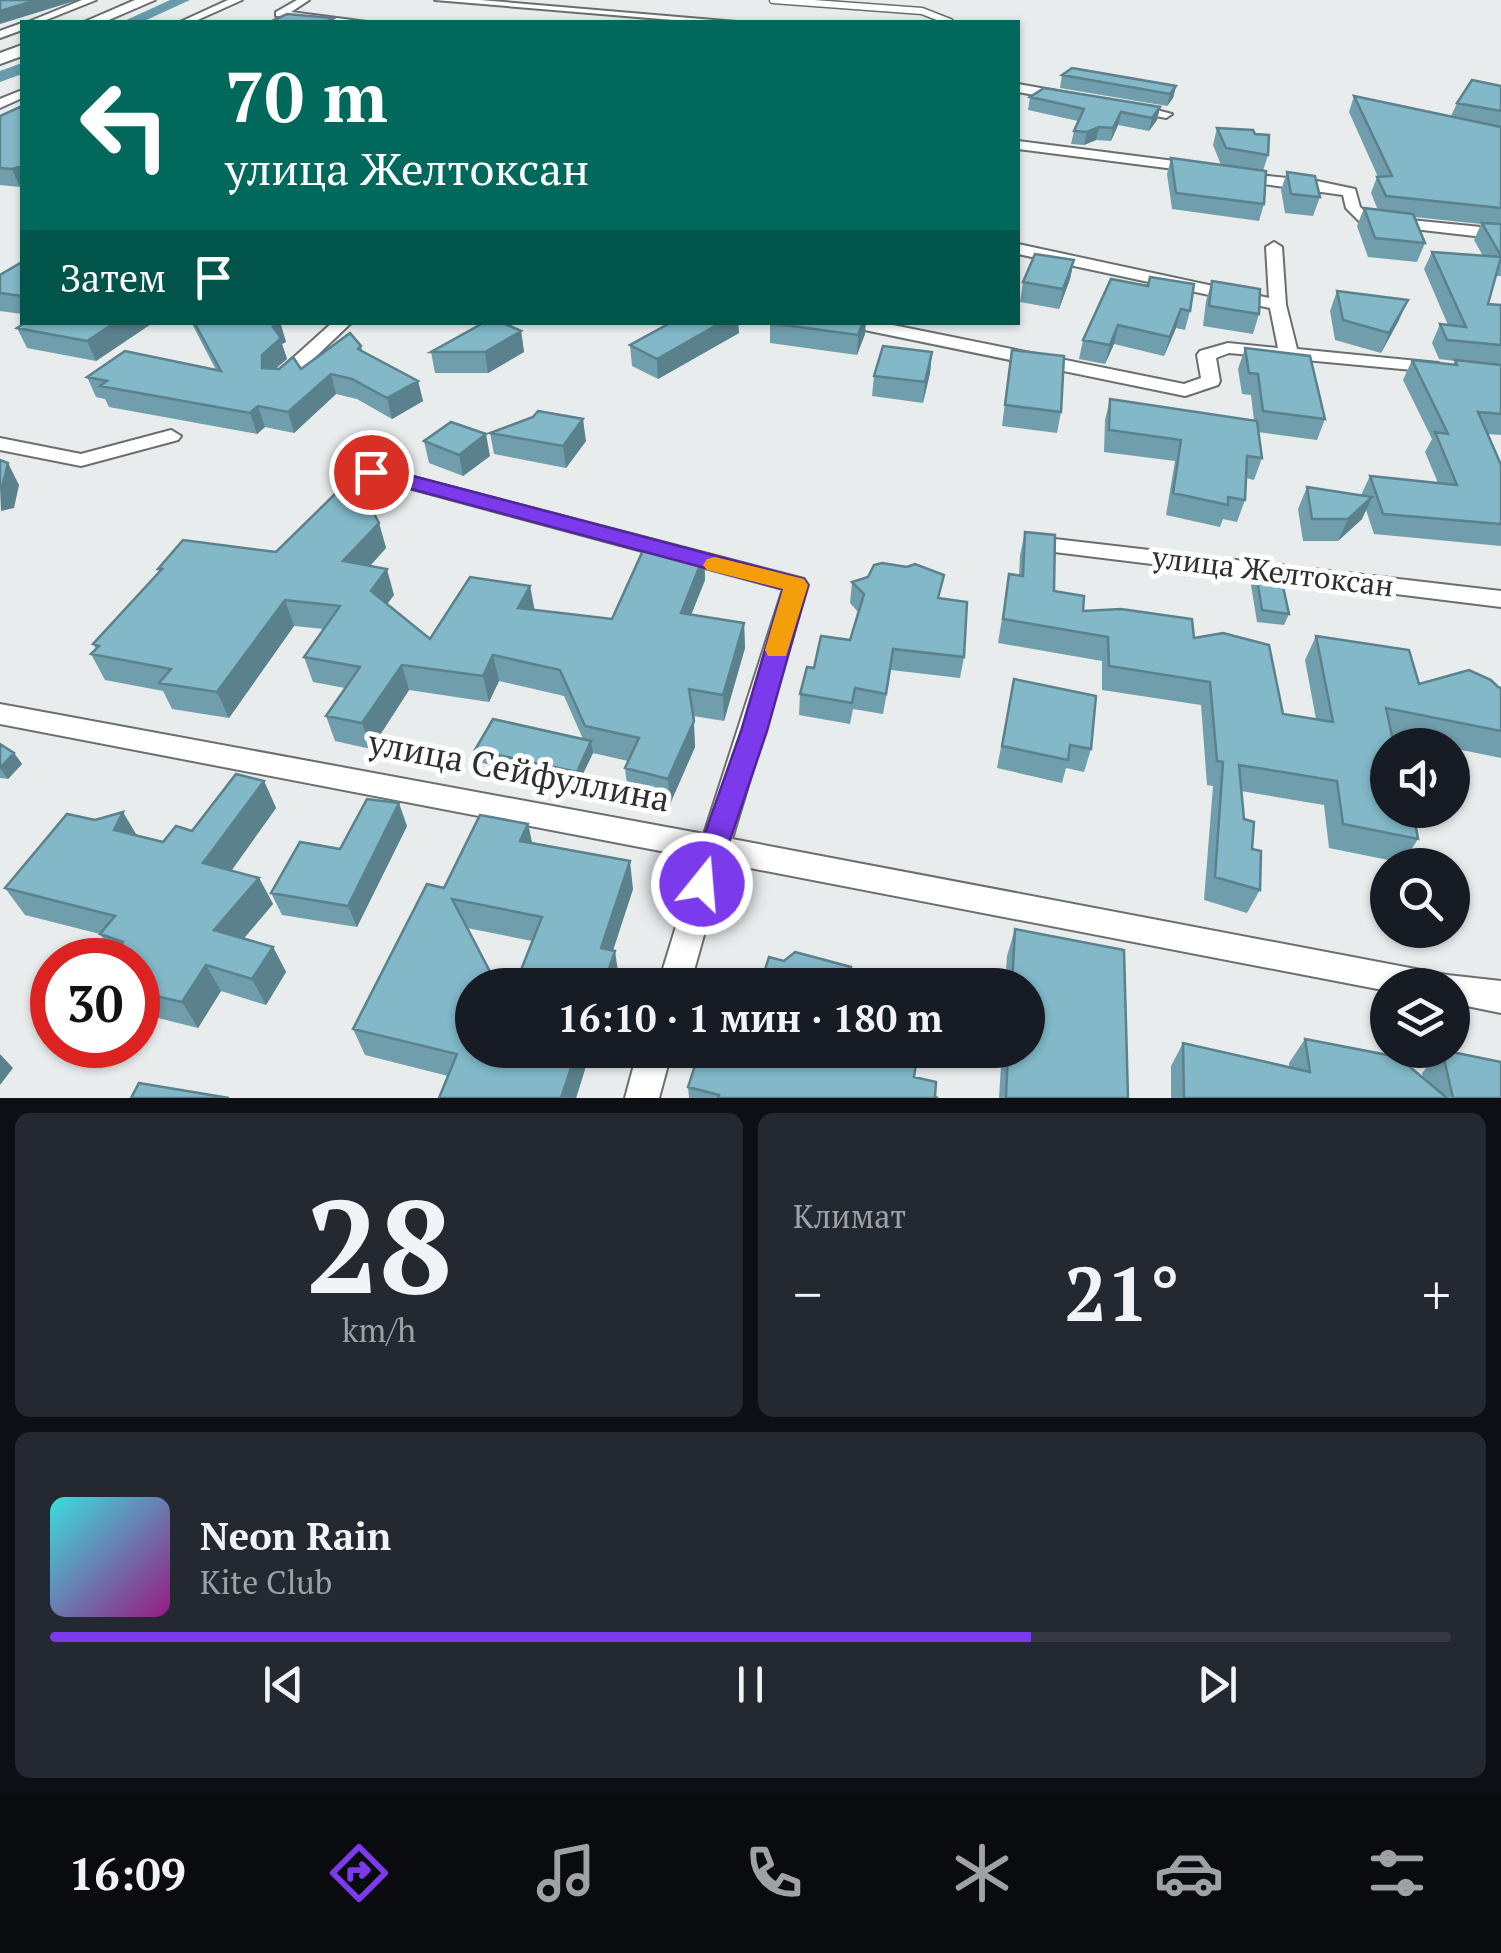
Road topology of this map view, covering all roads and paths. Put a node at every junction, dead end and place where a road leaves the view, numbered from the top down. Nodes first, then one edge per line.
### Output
1 (91, 0) edge
2 (148, 0) edge
3 (237, 0) edge
4 (304, 0) edge
5 (440, 0) edge
6 (773, 0) edge
7 (37, 20) edge
8 (97, 20) edge
9 (190, 20) edge
10 (342, 20) edge
11 (705, 20) edge
12 (945, 20) edge
13 (1020, 88) edge
14 (1082, 99) edge
15 (1121, 106) edge
16 (1166, 114) dead end
17 (1020, 145) edge
18 (1501, 234) edge
19 (1274, 247) dead end
20 (1020, 249) edge
21 (1278, 304) junction
22 (341, 325) edge
23 (865, 325) edge
24 (1289, 355) junction
25 (1462, 372) edge
26 (278, 382) edge
27 (171, 436) dead end
28 (0, 444) edge
29 (371, 472) dead end
30 (1046, 545) edge
31 (1501, 599) edge
32 (0, 714) edge
33 (711, 850) junction
34 (679, 968) edge
35 (1370, 973) edge
36 (1470, 991) edge
37 (1501, 997) edge
38 (650, 1068) edge
39 (642, 1098) edge

1 - 7 street
2 - 8 main road
3 - 9 street
4 - 10 street
5 - 11 street
6 - 12 lane
13 - 14 street
15 - 16 street
17 - 18 street
19 - 21 street
20 - 21 street
21 - 24 street
22 - 26 street
23 - 24 street
24 - 25 street
27 - 28 street
29 - 33 street
30 - 31 street, улица Желтоксан
32 - 33 street, улица Сейфуллина
33 - 34 street
33 - 35 street, улица Сейфуллина
36 - 37 street
38 - 39 street

